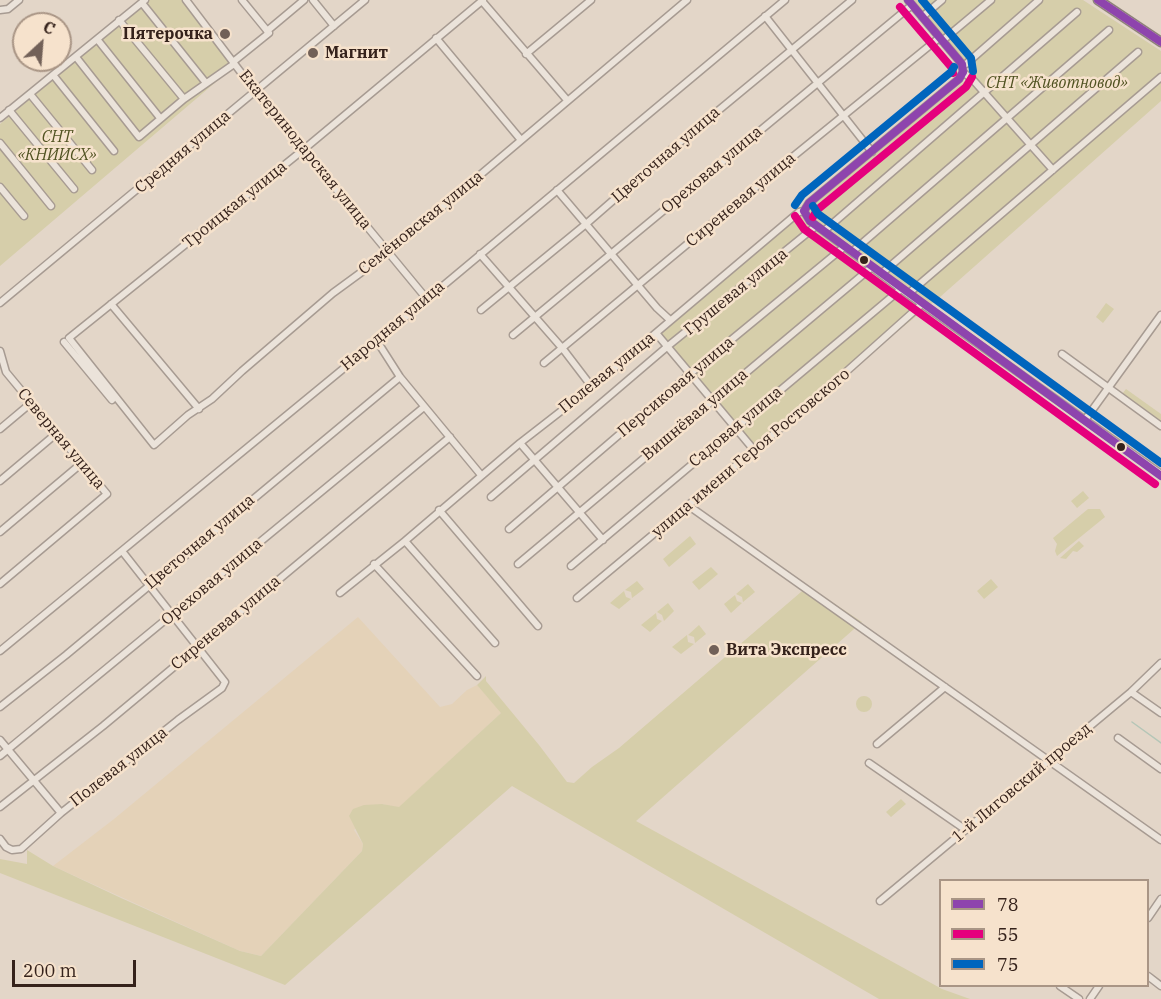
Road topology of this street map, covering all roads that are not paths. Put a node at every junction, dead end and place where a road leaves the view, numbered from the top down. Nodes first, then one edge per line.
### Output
1 (19, 0) edge
2 (186, 0) edge
3 (242, 0) edge
4 (304, 0) edge
5 (313, 0) edge
6 (365, 0) edge
7 (482, 0) edge
8 (591, 0) edge
9 (673, 0) edge
10 (687, 0) edge
11 (785, 0) edge
12 (852, 0) edge
13 (942, 0) edge
14 (991, 0) edge
15 (1039, 0) edge
16 (1098, 0) edge
17 (1103, 0) edge
18 (143, 2) edge
19 (296, 2) edge
20 (910, 3) edge
21 (678, 7) junction
22 (0, 10) edge
23 (1077, 12) dead end
24 (765, 16) junction
25 (922, 17) junction
26 (119, 20) junction
27 (334, 26) junction
28 (1109, 30) dead end
29 (268, 32) junction
30 (436, 38) junction
31 (97, 39) junction
32 (941, 40) junction
33 (1161, 40) edge
34 (792, 48) junction
35 (1138, 52) dead end
36 (526, 54) junction
37 (76, 57) junction
38 (234, 63) junction
39 (963, 68) junction
40 (54, 76) junction
41 (1161, 77) edge
42 (818, 82) junction
43 (206, 83) junction
44 (255, 91) junction
45 (985, 92) junction
46 (30, 94) junction
47 (184, 99) junction
48 (567, 100) junction
49 (9, 110) junction
50 (842, 116) junction
51 (0, 118) edge
52 (160, 118) junction
53 (1006, 118) junction
54 (521, 140) junction
55 (0, 143) edge
56 (1030, 144) junction
57 (303, 150) junction
58 (114, 152) dead end
59 (872, 152) junction
60 (92, 170) dead end
61 (1053, 170) junction
62 (0, 187) edge
63 (75, 189) dead end
64 (557, 190) junction
65 (51, 206) dead end
66 (804, 211) junction
67 (24, 216) dead end
68 (586, 224) junction
69 (816, 226) junction
70 (824, 231) junction
71 (844, 247) junction
72 (388, 252) junction
73 (852, 252) junction
74 (480, 254) junction
75 (612, 255) junction
76 (872, 267) junction
77 (881, 274) junction
78 (638, 285) junction
79 (509, 287) junction
80 (901, 289) junction
81 (908, 294) junction
82 (426, 298) junction
83 (0, 303) edge
84 (111, 304) junction
85 (922, 304) junction
86 (481, 310) dead end
87 (1161, 315) edge
88 (535, 318) junction
89 (670, 320) junction
90 (656, 333) junction
91 (513, 335) dead end
92 (66, 340) junction
93 (376, 341) junction
94 (668, 346) junction
95 (563, 349) junction
96 (0, 351) edge
97 (1062, 354) dead end
98 (544, 363) dead end
99 (6, 372) junction
100 (691, 373) junction
101 (0, 377) edge
102 (400, 377) junction
103 (592, 387) junction
104 (1108, 388) junction
105 (112, 400) dead end
106 (713, 400) junction
107 (32, 403) junction
108 (424, 407) junction
109 (199, 409) junction
110 (1085, 420) junction
111 (1161, 426) edge
112 (736, 427) junction
113 (0, 429) edge
114 (57, 433) junction
115 (450, 437) junction
116 (520, 443) junction
117 (754, 450) junction
118 (535, 460) junction
119 (82, 463) junction
120 (481, 475) junction
121 (1161, 475) edge
122 (0, 481) edge
123 (558, 488) junction
124 (491, 497) dead end
125 (689, 506) junction
126 (439, 510) junction
127 (580, 513) junction
128 (508, 529) dead end
129 (0, 532) edge
130 (603, 540) junction
131 (405, 541) junction
132 (122, 551) junction
133 (374, 564) junction
134 (518, 564) dead end
135 (571, 566) dead end
136 (0, 584) edge
137 (149, 585) junction
138 (340, 592) dead end
139 (577, 598) dead end
140 (172, 615) junction
141 (538, 626) dead end
142 (495, 643) dead end
143 (197, 646) junction
144 (0, 651) edge
145 (1161, 663) edge
146 (477, 676) dead end
147 (945, 687) junction
148 (1131, 692) junction
149 (0, 707) edge
150 (1161, 713) edge
151 (1118, 738) dead end
152 (0, 740) edge
153 (877, 744) dead end
154 (8, 750) junction
155 (0, 756) edge
156 (1049, 760) junction
157 (869, 763) dead end
158 (1161, 769) edge
159 (33, 780) junction
160 (0, 807) edge
161 (61, 813) junction
162 (966, 830) junction
163 (0, 839) edge
164 (1161, 840) edge
165 (1161, 899) edge
166 (880, 901) dead end
167 (1154, 909) junction
168 (1161, 914) edge
169 (1149, 916) edge
170 (1149, 977) edge
171 (1161, 986) edge
172 (1061, 987) edge
173 (1079, 999) edge

1 - 22 street
2 - 38 street, Екатеринодарская улица
3 - 29 street
4 - 19 street
5 - 27 street
6 - 27 street, Средняя улица
7 - 30 street, Троицкая улица
7 - 36 street
8 - 36 street
9 - 21 street
10 - 21 street, Семёновская улица
11 - 24 street, Народная улица
12 - 34 street, Цветочная улица
13 - 25 street
14 - 32 street
15 - 39 street, Полевая улица
16 - 33 highway
17 - 33 highway
18 - 26 street
18 - 43 street
19 - 29 street
20 - 25 street
20 - 42 street, Ореховая улица
21 - 48 street, Семёновская улица
23 - 45 street
24 - 34 street
24 - 64 street, Народная улица
25 - 32 street
26 - 31 street
26 - 47 street
27 - 44 street, Средняя улица
28 - 53 street
29 - 38 street
30 - 54 street
30 - 57 street, Троицкая улица
31 - 37 street
31 - 52 street
32 - 39 street
32 - 50 street, Сиреневая улица
34 - 42 street
34 - 68 street, Цветочная улица
35 - 56 street
36 - 48 street
37 - 40 street
37 - 52 street
38 - 43 street
38 - 44 street, Екатеринодарская улица
39 - 45 street
39 - 59 street, Полевая улица
40 - 46 street
40 - 58 street
41 - 61 street
42 - 50 street
42 - 75 street, Ореховая улица
43 - 47 street
44 - 57 street, Екатеринодарская улица
44 - 83 street, Средняя улица
45 - 53 street
45 - 70 street
46 - 49 street
46 - 60 street
47 - 52 street
48 - 54 street, Семёновская улица
49 - 51 street
49 - 63 street
50 - 59 street
50 - 78 street, Сиреневая улица
53 - 56 street
53 - 73 street
54 - 72 street, Семёновская улица
55 - 65 street
56 - 61 street
56 - 77 street
57 - 72 street, Екатеринодарская улица
57 - 84 street, Троицкая улица
59 - 66 street, Полевая улица
61 - 81 street
62 - 67 street
64 - 68 street
64 - 74 street, Народная улица
66 - 69 street
66 - 89 street, Полевая улица
68 - 75 street
68 - 79 street, Цветочная улица
69 - 70 street
69 - 94 street, Грушевая улица
70 - 71 street
71 - 73 street
71 - 100 street, Персиковая улица
72 - 82 street, Екатеринодарская улица
72 - 109 street, Семёновская улица
73 - 76 street
74 - 79 street
74 - 82 street, Народная улица
75 - 78 street
75 - 88 street, Ореховая улица
76 - 77 street
76 - 106 street, Вишнёвая улица
77 - 80 street
78 - 89 street
78 - 95 street, Сиреневая улица
79 - 86 street, Цветочная улица
79 - 88 street
80 - 81 street
80 - 112 street, Садовая улица
81 - 85 street
81 - 110 street
82 - 93 street, Народная улица
84 - 92 street, Троицкая улица
84 - 109 street
85 - 117 street, улица имени Героя Ростовского
85 - 121 street
87 - 104 street
88 - 91 street, Ореховая улица
88 - 95 street
89 - 90 street, Полевая улица
90 - 94 street
90 - 103 street, Полевая улица
92 - 105 street
92 - 109 street, Семёновская улица
93 - 102 street
93 - 132 street, Народная улица
94 - 100 street
94 - 118 street, Грушевая улица
95 - 98 street, Сиреневая улица
95 - 103 street
96 - 99 street, Северная улица
97 - 104 street
99 - 101 street
99 - 107 street, Северная улица
100 - 106 street
100 - 123 street, Персиковая улица
102 - 108 street
102 - 137 street, Цветочная улица
103 - 116 street, Полевая улица
104 - 110 street
104 - 111 street
106 - 112 street
106 - 127 street, Вишнёвая улица
107 - 113 street
107 - 114 street, Северная улица
108 - 115 street
108 - 140 street, Ореховая улица
110 - 121 street
112 - 117 street
112 - 130 street, Садовая улица
114 - 119 street, Северная улица
114 - 122 street
115 - 120 street
115 - 143 street, Сиреневая улица
116 - 118 street
116 - 120 street, Полевая улица
117 - 125 street, улица имени Героя Ростовского
118 - 123 street
118 - 124 street, Грушевая улица
119 - 129 street
119 - 136 street, Северная улица
120 - 126 street, Полевая улица
123 - 127 street
123 - 128 street, Персиковая улица
125 - 139 street, улица имени Героя Ростовского
125 - 147 street
126 - 131 street, Полевая улица
126 - 141 street
127 - 130 street
127 - 134 street, Вишнёвая улица
130 - 135 street, Садовая улица
131 - 133 street, Полевая улица
131 - 142 street
132 - 137 street
132 - 144 street, Народная улица
133 - 138 street, Полевая улица
133 - 146 street
137 - 140 street
137 - 149 street, Цветочная улица
140 - 143 street
140 - 154 street, Ореховая улица
143 - 159 street, Сиреневая улица
143 - 161 street, Полевая улица
145 - 148 street, 1-й Лиговский проезд
147 - 153 street
147 - 156 street
148 - 150 street
148 - 156 street, 1-й Лиговский проезд
151 - 158 street, 1-й Лиговский проезд
152 - 154 street
154 - 155 street, Ореховая улица
154 - 159 street
156 - 162 street, 1-й Лиговский проезд
156 - 164 street
157 - 162 street
159 - 160 street, Сиреневая улица
159 - 161 street
161 - 163 street, Полевая улица
162 - 166 street, 1-й Лиговский проезд
165 - 167 street
167 - 168 street
167 - 169 street
170 - 171 street
172 - 173 street

